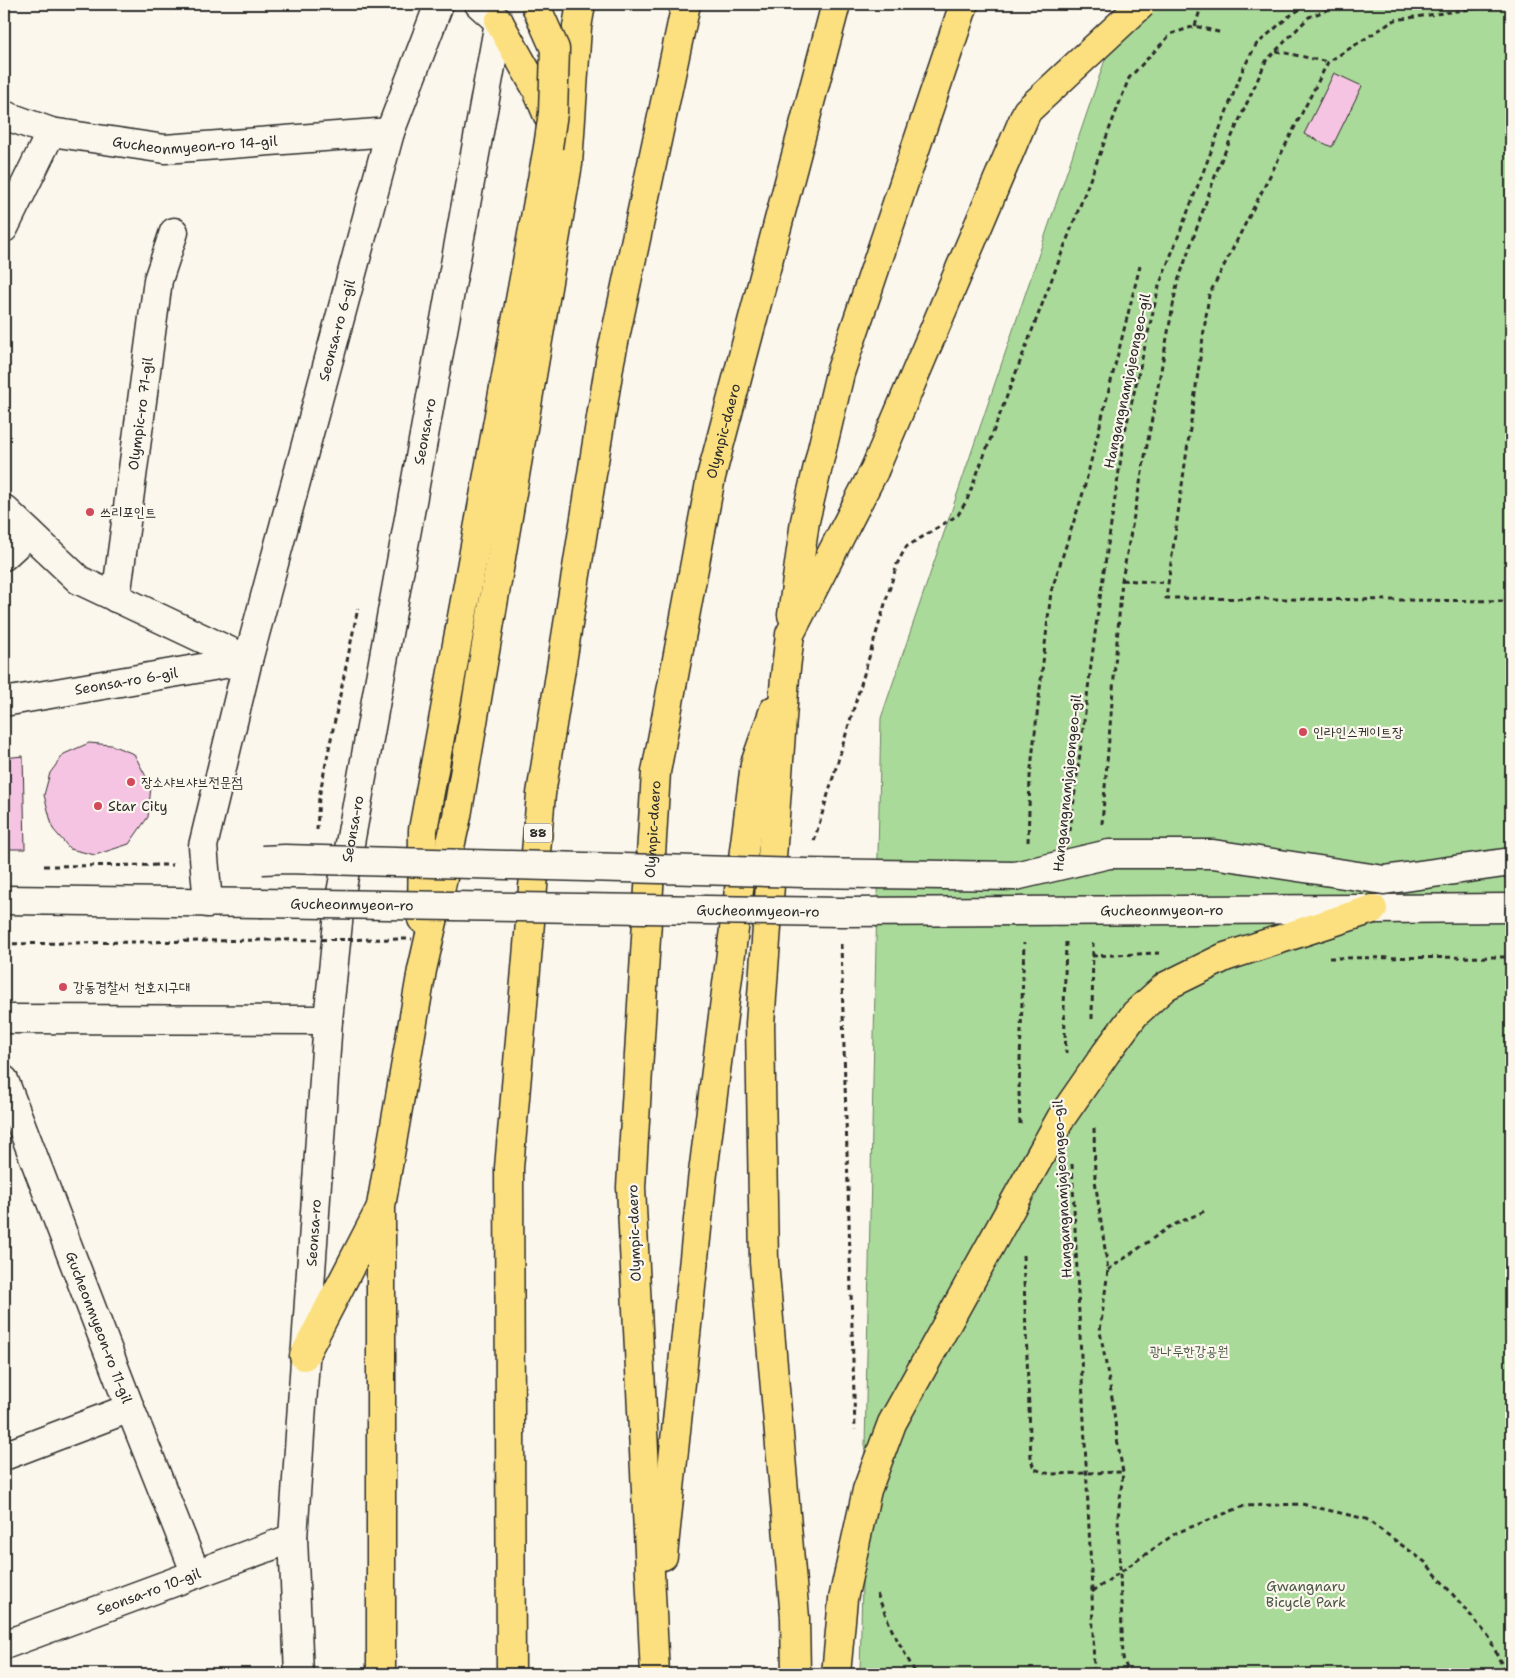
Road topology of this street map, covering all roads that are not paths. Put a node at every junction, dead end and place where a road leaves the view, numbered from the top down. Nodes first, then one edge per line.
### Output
1 (439, 4) edge
2 (479, 4) edge
3 (535, 4) edge
4 (581, 4) edge
5 (686, 4) edge
6 (836, 4) edge
7 (964, 4) edge
8 (1142, 4) edge
9 (499, 22) junction
10 (4, 115) edge
11 (51, 132) junction
12 (390, 132) junction
13 (558, 155) junction
14 (4, 228) edge
15 (174, 232) dead end
16 (4, 510) edge
17 (29, 533) junction
18 (4, 556) edge
19 (116, 598) junction
20 (790, 634) junction
21 (248, 660) junction
22 (785, 676) junction
23 (4, 702) edge
24 (262, 860) dead end
25 (1511, 862) edge
26 (4, 900) edge
27 (208, 903) junction
28 (1511, 908) edge
29 (1373, 909) junction
30 (4, 1019) edge
31 (328, 1020) junction
32 (4, 1080) edge
33 (381, 1206) junction
34 (304, 1356) junction
35 (130, 1408) junction
36 (4, 1456) edge
37 (293, 1538) junction
38 (196, 1574) junction
39 (654, 1642) junction
40 (4, 1646) edge
41 (299, 1674) edge
42 (380, 1674) edge
43 (511, 1674) edge
44 (655, 1674) edge
45 (796, 1674) edge
46 (836, 1674) edge

1 - 12 street, Seonsa-ro 6-gil
2 - 9 street
3 - 13 highway, bridge
4 - 13 highway
5 - 43 highway, 88
6 - 39 highway, Olympic-daero
7 - 20 highway
8 - 20 highway, bridge
9 - 13 highway
9 - 31 street, Seonsa-ro
10 - 11 street, Gucheonmyeon-ro 14-gil
11 - 12 street, Gucheonmyeon-ro 14-gil
11 - 14 street
12 - 21 street, Seonsa-ro 6-gil
13 - 33 highway
15 - 19 street, Olympic-ro 71-gil
16 - 17 street
17 - 18 street
17 - 19 street
19 - 21 street
20 - 22 highway
21 - 23 street, Seonsa-ro 6-gil
21 - 27 street, Seonsa-ro 6-gil
22 - 39 highway
22 - 45 highway
24 - 25 street, bridge
26 - 27 street, Gucheonmyeon-ro
27 - 29 street, Gucheonmyeon-ro, bridge
28 - 29 street, Gucheonmyeon-ro
29 - 46 highway, bridge
30 - 31 street
31 - 34 street, Seonsa-ro
32 - 35 street, Gucheonmyeon-ro 11-gil
33 - 34 highway
33 - 42 highway
34 - 37 street, Seonsa-ro
35 - 36 street
35 - 38 street, Gucheonmyeon-ro 11-gil
37 - 38 street, Seonsa-ro 10-gil
37 - 41 street, Seonsa-ro
38 - 40 street, Seonsa-ro 10-gil
39 - 44 highway, Olympic-daero

